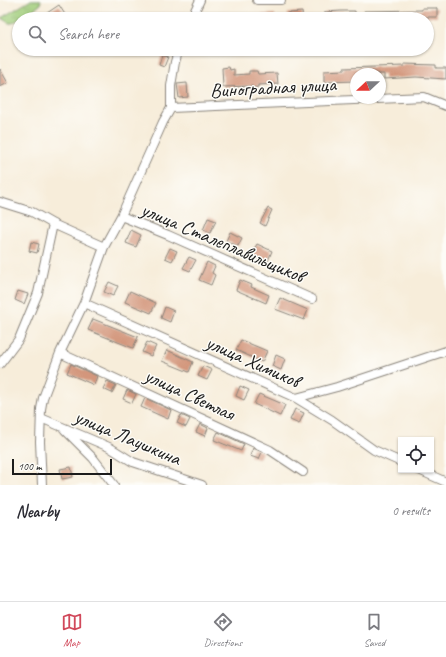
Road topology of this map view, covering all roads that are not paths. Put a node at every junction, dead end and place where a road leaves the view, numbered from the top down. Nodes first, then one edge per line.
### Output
1 (200, 0) edge
2 (257, 0) edge
3 (281, 0) edge
4 (194, 12) edge
5 (177, 56) edge
6 (446, 106) edge
7 (171, 108) junction
8 (0, 204) edge
9 (121, 216) junction
10 (53, 224) junction
11 (104, 247) junction
12 (312, 299) dead end
13 (84, 303) junction
14 (446, 351) edge
15 (60, 353) junction
16 (0, 364) edge
17 (296, 398) junction
18 (41, 418) junction
19 (62, 426) junction
20 (398, 461) edge
21 (303, 472) dead end
22 (426, 473) edge
23 (446, 482) edge
24 (42, 485) edge
25 (114, 485) edge
26 (202, 485) edge

1 - 4 street
2 - 3 street
5 - 7 street
6 - 7 street, Виноградная улица
7 - 9 street
8 - 10 street
9 - 11 street
9 - 12 street, улица Сталеплавильщиков
10 - 11 street
10 - 16 street
11 - 13 street
13 - 15 street
13 - 17 street, улица Химиков
14 - 17 street
15 - 18 street
15 - 21 street, улица Светлая
17 - 20 street, улица Химиков
18 - 19 street, улица Лаушкина
18 - 24 street
19 - 25 street
19 - 26 street, улица Лаушкина
22 - 23 street

